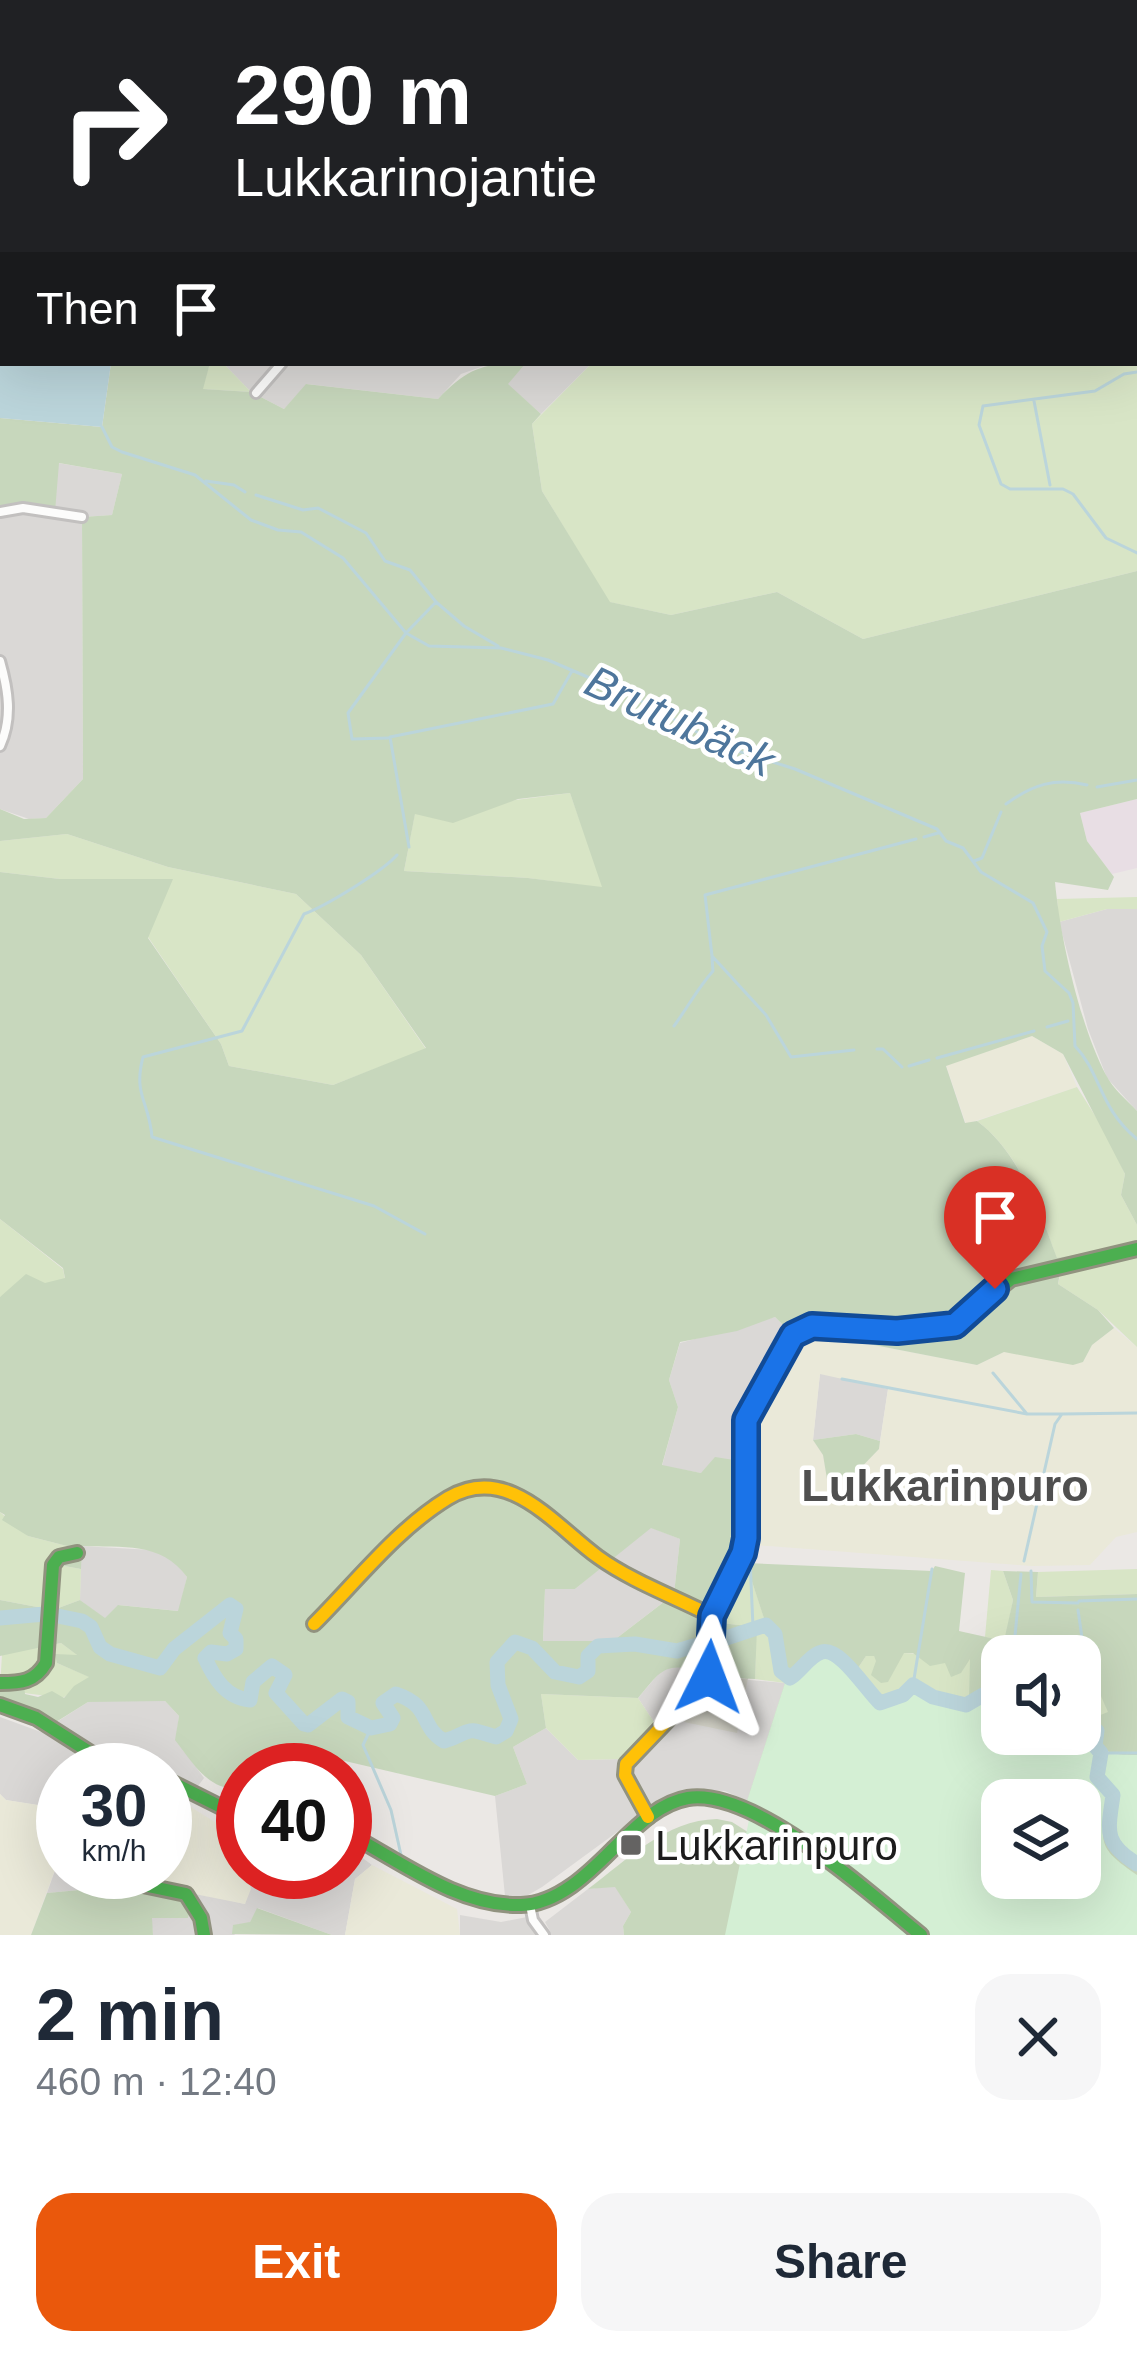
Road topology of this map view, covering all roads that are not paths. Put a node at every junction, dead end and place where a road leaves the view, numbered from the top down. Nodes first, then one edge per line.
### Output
1 (279, 366) edge
2 (256, 393) dead end
3 (0, 512) edge
4 (82, 517) dead end
5 (0, 661) edge
6 (0, 746) edge
7 (1137, 1249) edge
8 (77, 1552) dead end
9 (712, 1616) junction
10 (314, 1624) dead end
11 (0, 1683) edge
12 (0, 1706) edge
13 (75, 1743) edge
14 (648, 1816) junction
15 (372, 1845) edge
16 (188, 1899) edge
17 (530, 1904) junction
18 (204, 1935) edge
19 (544, 1935) edge
20 (921, 1935) edge

1 - 2 street
3 - 4 street
5 - 6 street
7 - 9 street
8 - 11 street
9 - 10 street
9 - 14 street
12 - 13 street
14 - 17 street
14 - 20 street
15 - 17 street
16 - 18 street
17 - 19 street

